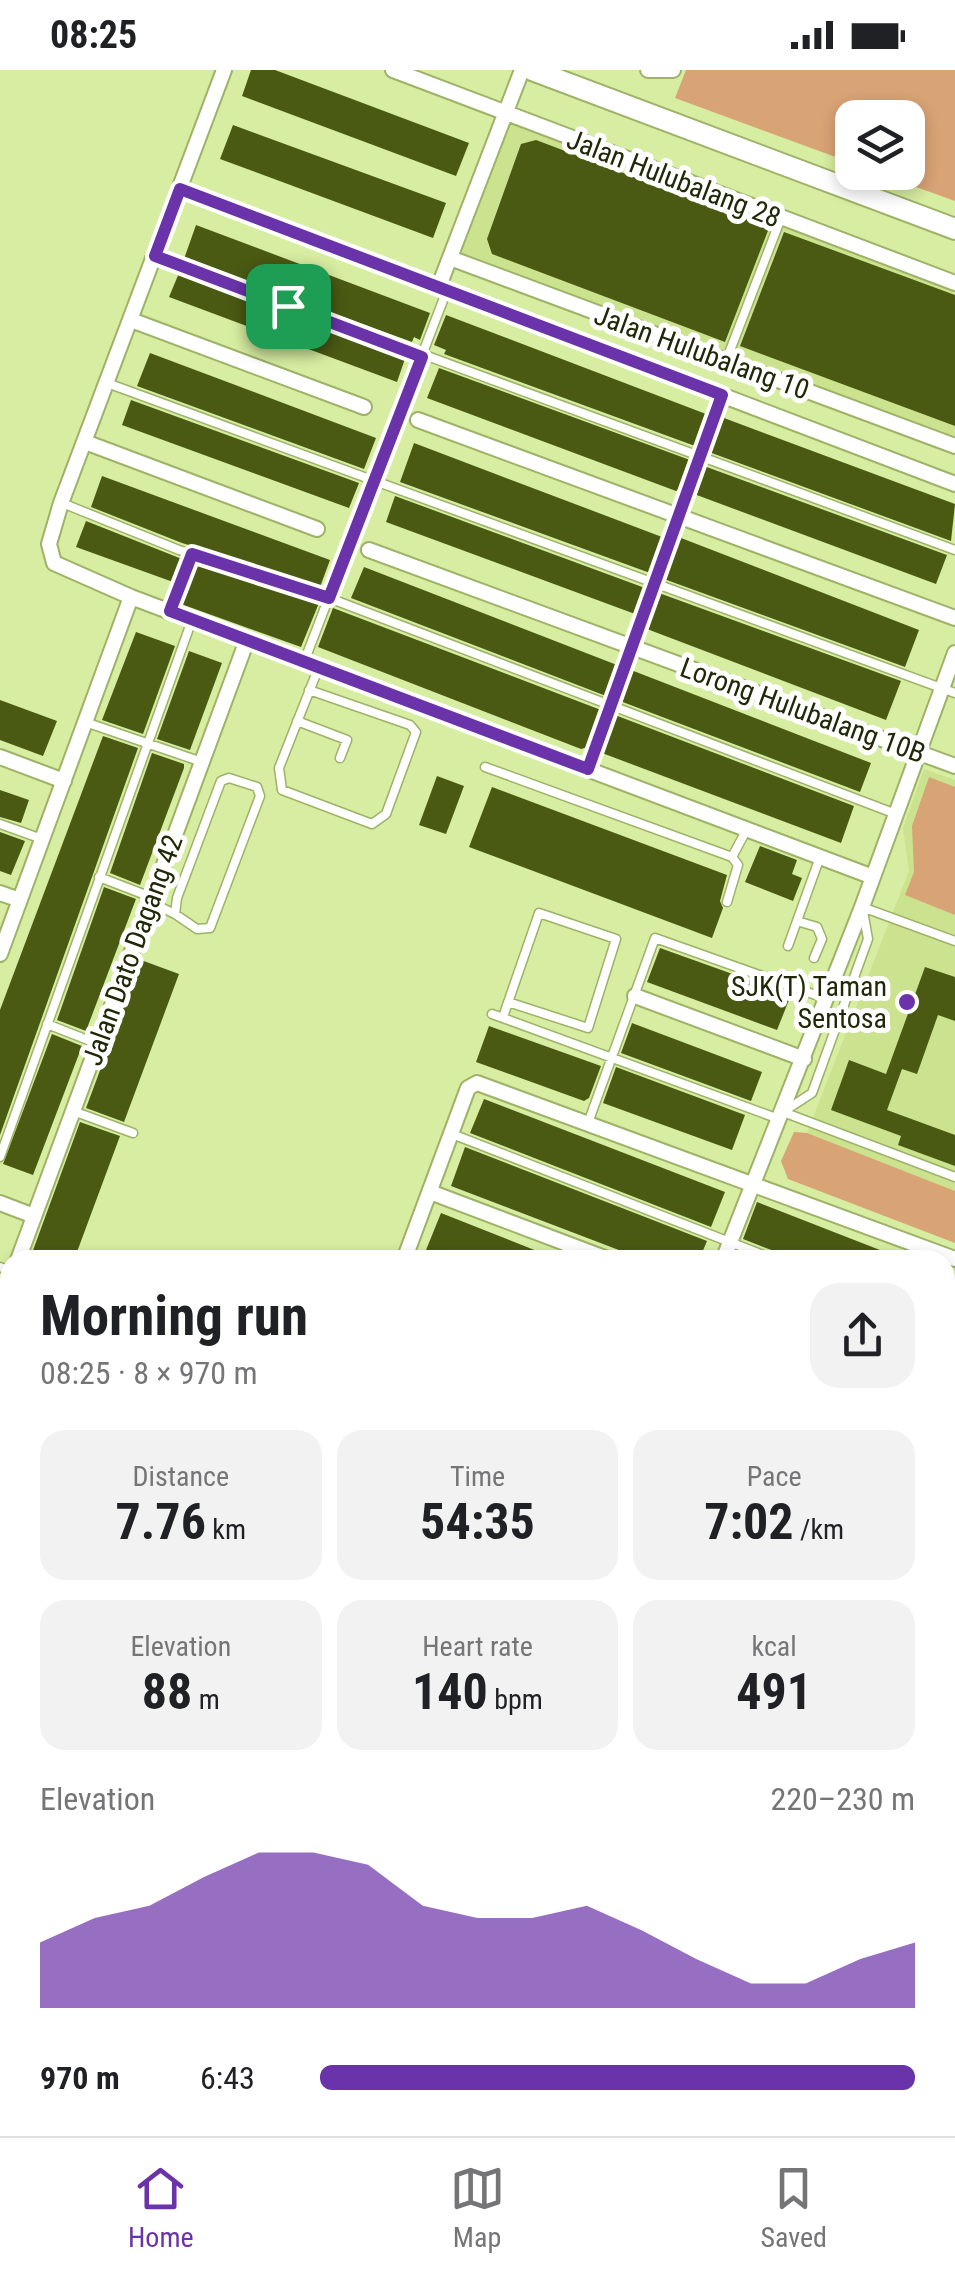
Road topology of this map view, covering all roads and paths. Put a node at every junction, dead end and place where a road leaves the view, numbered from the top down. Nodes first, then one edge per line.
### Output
1 (224, 70) edge
2 (393, 70) edge
3 (522, 70) edge
4 (532, 70) edge
5 (648, 70) edge
6 (671, 72) edge
7 (505, 115) junction
8 (180, 189) junction
9 (781, 218) junction
10 (955, 228) edge
11 (155, 256) junction
12 (450, 258) junction
13 (955, 283) edge
14 (443, 288) junction
15 (131, 320) junction
16 (422, 357) junction
17 (726, 361) junction
18 (107, 383) junction
19 (722, 395) junction
20 (364, 408) dead end
21 (418, 420) dead end
22 (85, 442) junction
23 (955, 446) edge
24 (700, 456) junction
25 (375, 478) junction
26 (955, 484) edge
27 (62, 503) junction
28 (678, 516) junction
29 (317, 530) dead end
30 (369, 550) dead end
31 (955, 550) edge
32 (192, 554) junction
33 (655, 580) junction
34 (131, 596) junction
35 (329, 598) junction
36 (170, 611) junction
37 (955, 618) edge
38 (193, 620) junction
39 (246, 640) junction
40 (631, 646) junction
41 (955, 653) edge
42 (312, 665) junction
43 (309, 690) junction
44 (949, 690) edge
45 (609, 708) junction
46 (298, 720) junction
47 (85, 722) junction
48 (146, 743) junction
49 (918, 753) junction
50 (0, 757) edge
51 (340, 758) dead end
52 (202, 762) junction
53 (955, 766) edge
54 (485, 767) dead end
55 (588, 769) junction
56 (64, 781) junction
57 (896, 814) junction
58 (0, 824) edge
59 (748, 830) junction
60 (42, 839) junction
61 (732, 857) junction
62 (820, 857) junction
63 (873, 877) junction
64 (99, 878) junction
65 (0, 893) edge
66 (20, 900) junction
67 (151, 900) junction
68 (727, 902) dead end
69 (862, 907) junction
70 (174, 914) junction
71 (797, 921) junction
72 (955, 941) edge
73 (788, 946) dead end
74 (0, 954) edge
75 (814, 958) dead end
76 (635, 996) junction
77 (827, 999) junction
78 (508, 1002) junction
79 (492, 1014) dead end
80 (503, 1018) junction
81 (47, 1024) junction
82 (98, 1044) junction
83 (612, 1057) junction
84 (804, 1058) junction
85 (73, 1111) junction
86 (781, 1116) junction
87 (588, 1123) junction
88 (133, 1133) dead end
89 (452, 1134) junction
90 (0, 1158) edge
91 (955, 1178) edge
92 (754, 1183) junction
93 (430, 1192) junction
94 (0, 1203) edge
95 (34, 1216) junction
96 (729, 1242) junction
97 (22, 1250) edge
98 (408, 1250) edge
99 (584, 1250) edge
100 (726, 1250) edge
101 (750, 1250) edge
102 (929, 1250) edge

1 - 8 street
2 - 7 street, Jalan Hulubalang 28
3 - 7 street
4 - 10 street
5 - 6 street
7 - 9 street, Jalan Hulubalang 28
7 - 12 street
8 - 11 street
8 - 14 street, Jalan Hulubalang 10
9 - 13 street, Jalan Hulubalang 28
9 - 17 lane
11 - 15 street
11 - 16 lane
12 - 14 street
12 - 17 street, Jalan Hulubalang 10
14 - 16 lane
14 - 19 street, Jalan Hulubalang 10
15 - 18 street
15 - 20 street
16 - 24 lane
16 - 25 lane
17 - 23 street, Jalan Hulubalang 10
18 - 22 street
18 - 25 lane
19 - 24 lane
19 - 26 street, Jalan Hulubalang 10
21 - 28 street
22 - 27 street
22 - 29 street
24 - 28 lane
24 - 31 lane
25 - 33 lane
25 - 35 lane
27 - 32 lane
27 - 34 street
28 - 33 lane
28 - 37 street
30 - 40 street, Lorong Hulubalang 10B
32 - 35 lane
32 - 36 lane
33 - 40 lane
33 - 44 lane
34 - 36 street
34 - 47 street
35 - 42 lane
35 - 45 lane
36 - 38 street
38 - 39 street
38 - 48 lane
39 - 42 street
39 - 52 street, Jalan Dato Dagang 42
40 - 45 lane
40 - 49 street, Lorong Hulubalang 10B
41 - 44 street
42 - 43 lane
42 - 55 street
43 - 46 lane
43 - 46 lane
44 - 49 street
45 - 55 lane
45 - 57 lane
46 - 51 lane
47 - 48 lane
47 - 56 street
48 - 52 lane
48 - 64 lane
49 - 53 street, Lorong Hulubalang 10B
49 - 57 street
50 - 56 street
52 - 67 street, Jalan Dato Dagang 42
54 - 61 lane
55 - 59 street
56 - 60 street
57 - 63 street
58 - 60 lane
59 - 61 lane
59 - 62 street
60 - 66 street
61 - 68 lane
62 - 63 street
62 - 71 lane
63 - 69 street
64 - 67 lane
64 - 81 lane
65 - 66 street
66 - 74 street
67 - 70 lane
67 - 82 street, Jalan Dato Dagang 42
69 - 72 lane
69 - 77 street
69 - 86 lane
70 - 70 lane
71 - 73 lane
71 - 75 lane
76 - 77 lane
76 - 83 lane
76 - 84 street
77 - 84 street
78 - 78 lane
78 - 80 lane
79 - 80 lane
80 - 83 lane
81 - 82 lane
81 - 90 lane
82 - 85 street, Jalan Dato Dagang 42
83 - 86 lane
83 - 87 lane
84 - 86 street
85 - 88 lane
85 - 95 street, Jalan Dato Dagang 42
86 - 91 lane
86 - 92 street
87 - 89 street
87 - 92 street
89 - 93 street
89 - 96 lane
92 - 96 street
92 - 102 street
93 - 98 street
93 - 99 street
94 - 95 street
95 - 97 street, Jalan Dato Dagang 42
96 - 100 street
96 - 101 lane

